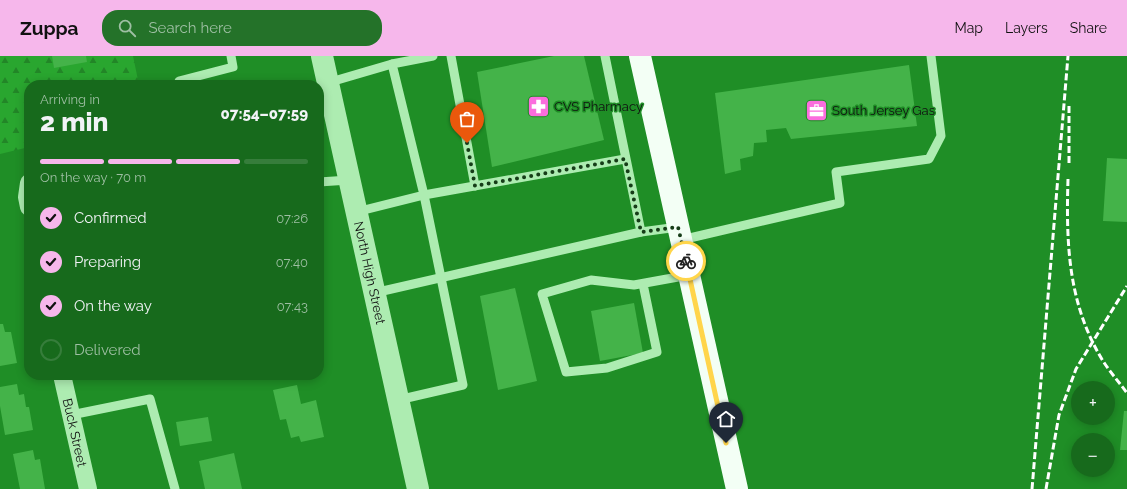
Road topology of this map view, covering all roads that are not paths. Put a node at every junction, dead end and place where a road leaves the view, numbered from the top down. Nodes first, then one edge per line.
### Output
1 (231, 56) edge
2 (322, 56) edge
3 (433, 56) edge
4 (451, 56) edge
5 (605, 56) edge
6 (640, 56) edge
7 (931, 56) edge
8 (392, 64) junction
9 (183, 80) edge
10 (326, 94) edge
11 (625, 159) junction
12 (349, 180) junction
13 (324, 182) edge
14 (475, 186) junction
15 (424, 195) junction
16 (356, 212) junction
17 (641, 232) junction
18 (680, 233) junction
19 (689, 275) junction
20 (441, 278) junction
21 (643, 284) junction
22 (374, 293) junction
23 (63, 380) edge
24 (398, 400) junction
25 (71, 415) junction
26 (88, 489) edge
27 (175, 489) edge
28 (418, 489) edge
29 (737, 489) edge

1 - 9 lane
2 - 10 street, North High Street
3 - 8 lane
4 - 14 lane
5 - 11 lane
6 - 18 main road
7 - 18 lane
8 - 10 lane
8 - 15 lane
10 - 12 street, North High Street
11 - 14 lane
11 - 17 lane
12 - 13 lane
12 - 16 street, North High Street
14 - 15 lane
15 - 16 lane
15 - 20 lane
16 - 22 street, North High Street
17 - 18 lane
17 - 20 lane
18 - 19 main road
19 - 21 lane
19 - 29 main road
20 - 22 lane
20 - 24 lane
21 - 21 lane
22 - 24 street, North High Street
23 - 25 street, Buck Street
24 - 28 street, North High Street
25 - 26 street, Buck Street
25 - 27 lane

